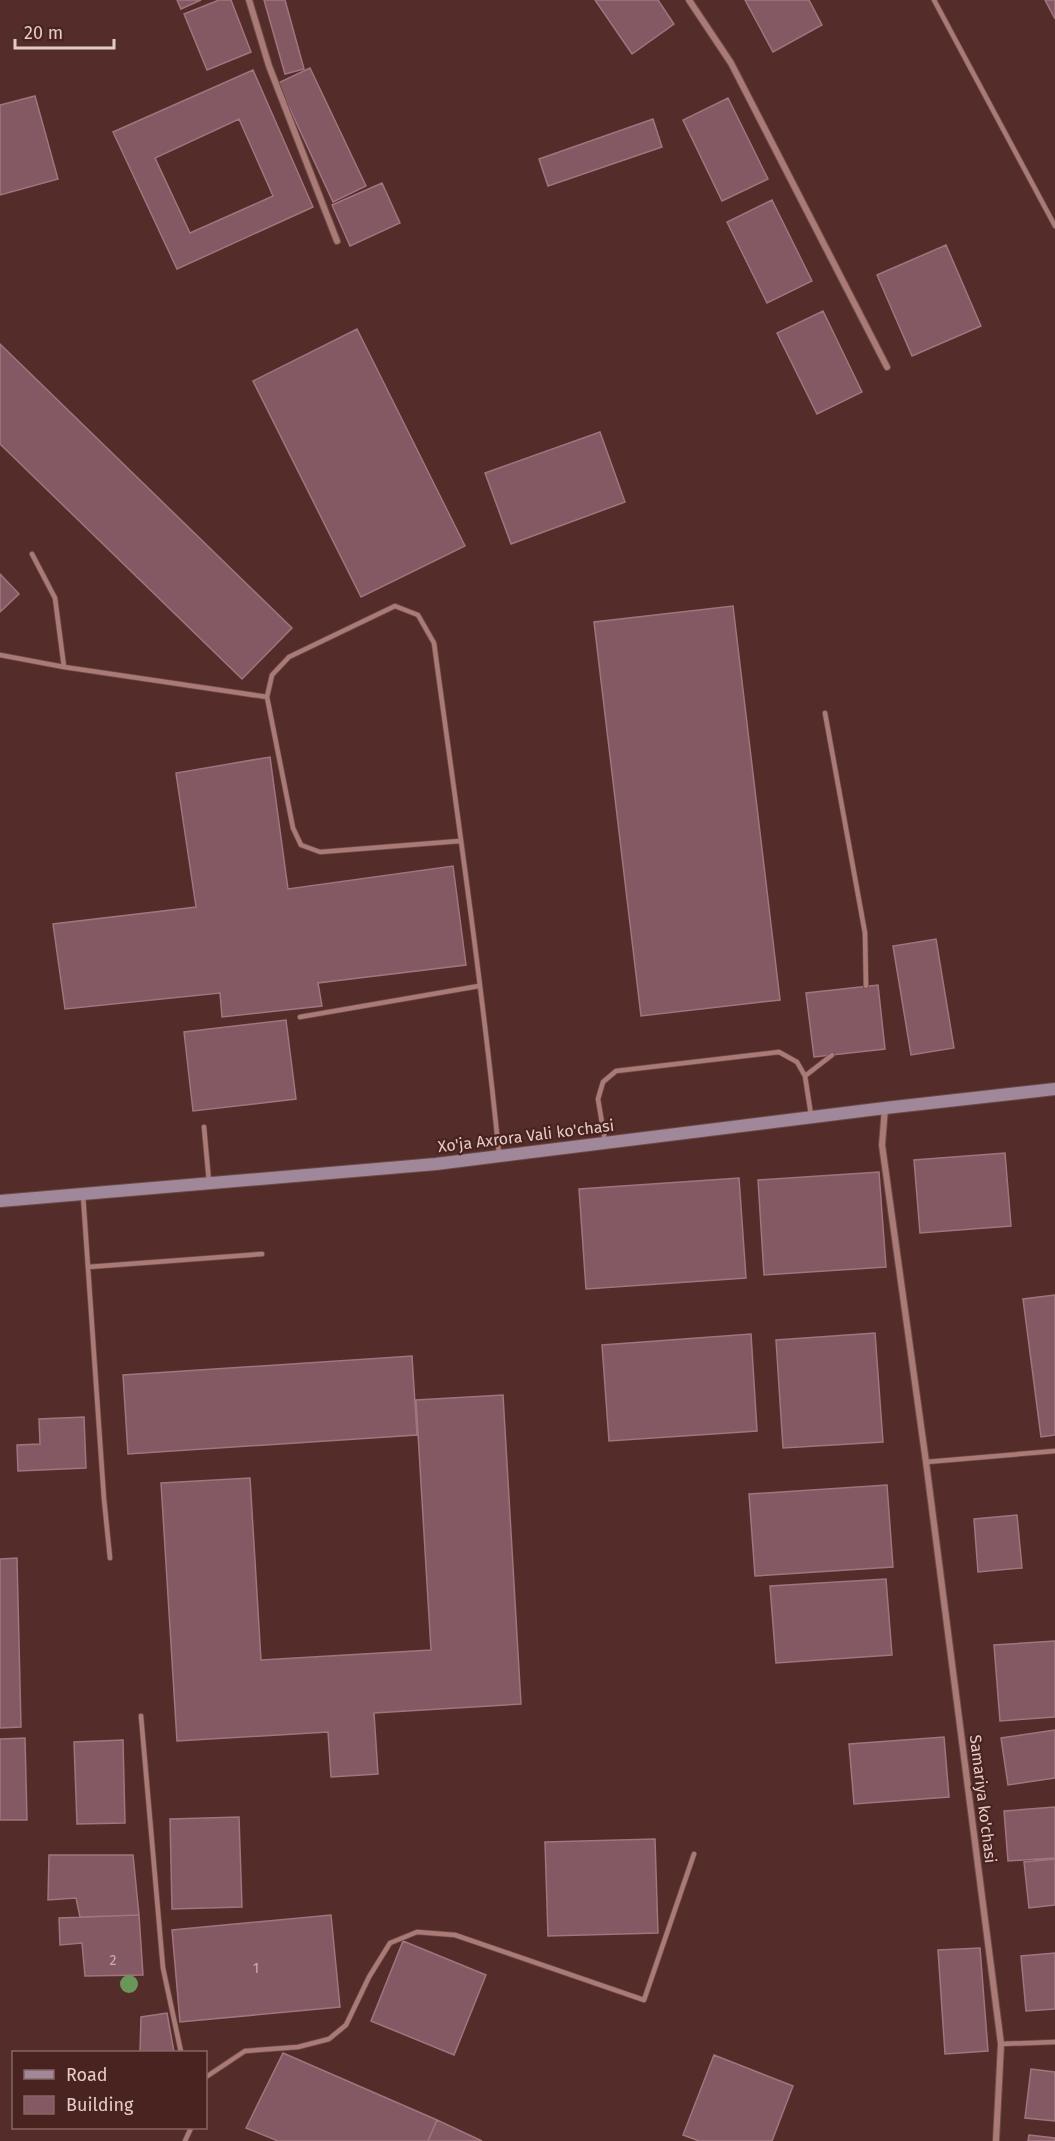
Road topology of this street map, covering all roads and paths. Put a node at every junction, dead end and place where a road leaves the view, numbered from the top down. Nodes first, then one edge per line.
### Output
1 (249, 0) edge
2 (689, 0) edge
3 (934, 0) edge
4 (1055, 226) edge
5 (337, 241) dead end
6 (887, 367) dead end
7 (32, 554) dead end
8 (0, 655) edge
9 (64, 667) junction
10 (267, 697) junction
11 (825, 713) dead end
12 (460, 841) junction
13 (479, 986) junction
14 (866, 986) dead end
15 (300, 1017) dead end
16 (832, 1055) dead end
17 (805, 1076) junction
18 (1055, 1089) edge
19 (885, 1108) junction
20 (812, 1118) junction
21 (204, 1127) dead end
22 (605, 1142) junction
23 (500, 1156) junction
24 (209, 1184) junction
25 (82, 1193) junction
26 (0, 1201) edge
27 (262, 1254) dead end
28 (88, 1267) junction
29 (1055, 1451) edge
30 (926, 1462) junction
31 (110, 1558) dead end
32 (141, 1716) dead end
33 (694, 1854) dead end
34 (1055, 2042) edge
35 (1001, 2044) junction
36 (181, 2051) edge
37 (207, 2076) edge
38 (996, 2141) edge

1 - 5 street
2 - 6 street
3 - 4 lane
7 - 9 lane
8 - 9 lane
9 - 10 lane
10 - 12 lane
10 - 12 lane
11 - 14 lane
12 - 13 lane
13 - 15 lane
13 - 23 lane
16 - 17 lane
17 - 20 lane
17 - 22 lane
18 - 19 main road, Xo'ja Axrora Vali ko'chasi
19 - 20 main road, Xo'ja Axrora Vali ko'chasi
19 - 30 street, Samariya ko'chasi
20 - 22 main road, Xo'ja Axrora Vali ko'chasi
21 - 24 lane
22 - 23 main road, Xo'ja Axrora Vali ko'chasi
23 - 24 main road, Xo'ja Axrora Vali ko'chasi
24 - 25 main road, Xo'ja Axrora Vali ko'chasi
25 - 26 main road, Xo'ja Axrora Vali ko'chasi
25 - 28 lane
27 - 28 lane
28 - 31 lane
29 - 30 lane
30 - 35 street, Samariya ko'chasi
32 - 36 lane
33 - 37 lane
34 - 35 lane
35 - 38 street, Samariya ko'chasi

